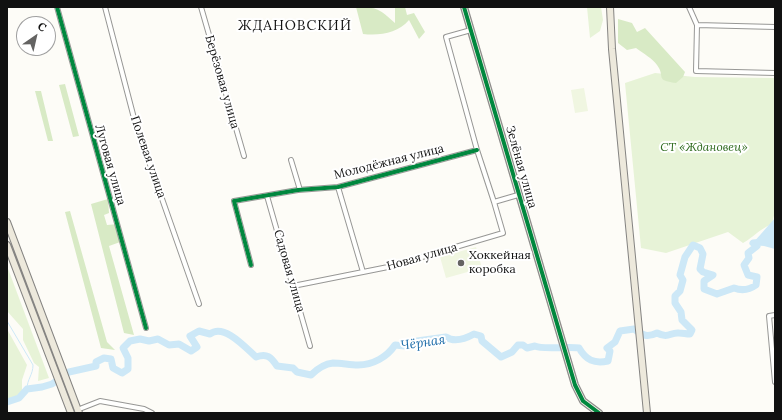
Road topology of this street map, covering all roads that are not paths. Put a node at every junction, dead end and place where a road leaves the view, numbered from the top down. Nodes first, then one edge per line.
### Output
1 (57, 7) edge
2 (105, 7) edge
3 (201, 7) edge
4 (464, 7) edge
5 (610, 7) edge
6 (688, 7) edge
7 (697, 25) junction
8 (775, 27) edge
9 (471, 30) junction
10 (775, 73) edge
11 (477, 150) junction
12 (244, 156) dead end
13 (291, 160) dead end
14 (338, 187) junction
15 (300, 190) junction
16 (518, 195) junction
17 (267, 196) junction
18 (494, 202) junction
19 (7, 222) edge
20 (7, 245) edge
21 (251, 265) dead end
22 (363, 272) junction
23 (293, 286) junction
24 (199, 304) dead end
25 (775, 315) edge
26 (146, 328) dead end
27 (310, 346) dead end
28 (775, 375) edge
29 (775, 382) edge
30 (76, 412) edge
31 (152, 413) edge
32 (599, 413) edge
33 (647, 413) edge

1 - 26 street, Луговая улица
2 - 24 street, Полевая улица
3 - 12 street, Берёзовая улица
4 - 9 street, Зелёная улица
5 - 33 main road
6 - 7 street
7 - 8 street
7 - 10 street
9 - 11 street
9 - 16 street, Зелёная улица
11 - 14 street, Молодёжная улица
11 - 18 street
13 - 15 street
14 - 15 street, Молодёжная улица
14 - 22 street
15 - 17 street, Молодёжная улица
16 - 18 street
16 - 32 street, Зелёная улица
17 - 21 street, Молодёжная улица
17 - 23 street, Садовая улица
18 - 22 street, Новая улица
19 - 30 main road
20 - 30 main road
22 - 23 street, Новая улица
23 - 27 street, Садовая улица
25 - 28 street
28 - 29 street
30 - 31 street

